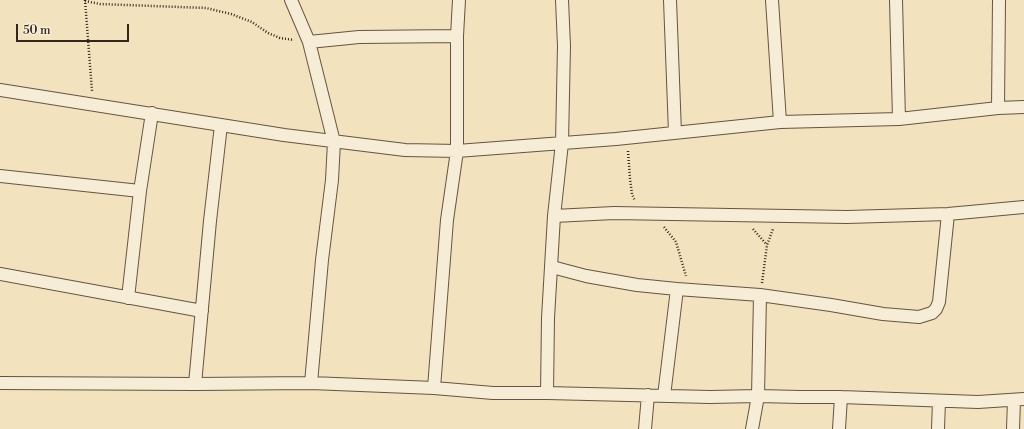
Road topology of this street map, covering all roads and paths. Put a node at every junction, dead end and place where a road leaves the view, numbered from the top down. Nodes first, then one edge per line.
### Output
1 (291, 0) edge
2 (460, 0) edge
3 (562, 0) edge
4 (670, 0) edge
5 (772, 0) edge
6 (896, 0) edge
7 (1000, 0) edge
8 (85, 1) edge
9 (457, 36) junction
10 (309, 42) junction
11 (0, 90) edge
12 (92, 104) junction
13 (1024, 107) edge
14 (998, 108) junction
15 (152, 113) junction
16 (899, 119) junction
17 (780, 122) junction
18 (222, 125) junction
19 (675, 133) junction
20 (334, 142) junction
21 (562, 143) junction
22 (457, 151) junction
23 (0, 176) edge
24 (140, 191) junction
25 (1024, 207) edge
26 (948, 214) junction
27 (554, 216) junction
28 (786, 217) junction
29 (552, 267) junction
30 (0, 274) edge
31 (677, 290) junction
32 (760, 295) junction
33 (128, 298) junction
34 (202, 311) junction
35 (0, 383) edge
36 (312, 383) junction
37 (195, 384) junction
38 (434, 388) junction
39 (547, 393) junction
40 (648, 395) junction
41 (664, 396) junction
42 (758, 396) junction
43 (841, 397) junction
44 (1019, 400) edge
45 (940, 401) junction
46 (645, 429) edge
47 (752, 429) edge
48 (839, 429) edge
49 (938, 429) edge
50 (1013, 429) edge

1 - 10 street
2 - 9 street
3 - 21 street
4 - 19 street
5 - 17 street
6 - 16 street
7 - 14 street
8 - 10 path
8 - 12 path
9 - 10 street
9 - 22 street
10 - 20 street
11 - 12 street
12 - 15 street
13 - 14 street
14 - 16 street
15 - 18 street
15 - 24 street
16 - 17 street
17 - 19 street
18 - 20 street
18 - 34 street
19 - 21 street
20 - 22 street
20 - 36 street
21 - 22 street
21 - 27 street
22 - 38 street
23 - 24 street
24 - 33 street
25 - 26 street
26 - 28 street
26 - 32 street
27 - 28 street
27 - 29 street
28 - 32 path
29 - 31 street
29 - 39 street
30 - 33 street
31 - 32 street
31 - 41 street
32 - 42 street
33 - 34 street
34 - 37 street
35 - 37 street
36 - 37 street
36 - 38 street
38 - 39 street
39 - 40 street
40 - 41 street
40 - 46 street
41 - 42 street
42 - 43 street
42 - 47 street
43 - 45 street
43 - 48 street
44 - 45 street
44 - 50 street
45 - 49 street

